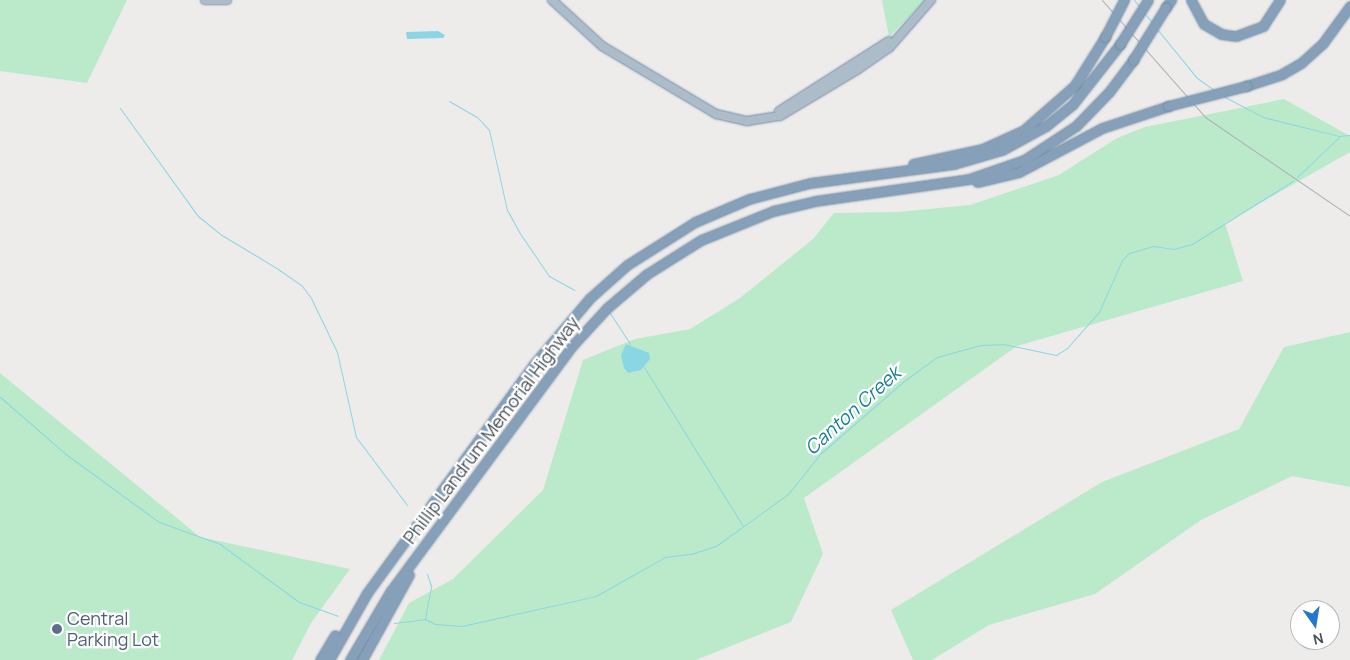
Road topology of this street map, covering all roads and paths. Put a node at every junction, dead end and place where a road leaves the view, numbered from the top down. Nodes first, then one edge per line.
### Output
1 (205, 0) edge
2 (227, 0) edge
3 (552, 0) edge
4 (931, 0) edge
5 (1124, 0) edge
6 (1148, 0) edge
7 (1191, 0) edge
8 (1280, 0) edge
9 (1341, 0) edge
10 (1169, 4) edge
11 (1350, 6) edge
12 (1341, 15) junction
13 (853, 177) junction
14 (934, 186) junction
15 (431, 536) junction
16 (367, 593) junction
17 (320, 660) edge
18 (329, 660) edge
19 (350, 660) edge
20 (362, 660) edge

1 - 2 main road
3 - 4 main road
5 - 13 highway, bridge
6 - 13 highway, Phillip Landrum Memorial Highway, bridge
7 - 8 highway
9 - 12 highway
10 - 14 highway, Phillip Landrum Memorial Highway, bridge
11 - 12 highway
12 - 14 highway, bridge
13 - 16 highway, Phillip Landrum Memorial Highway
14 - 15 highway, Phillip Landrum Memorial Highway
15 - 19 highway, Phillip Landrum Memorial Highway
15 - 20 highway
16 - 17 highway
16 - 18 highway, Phillip Landrum Memorial Highway

